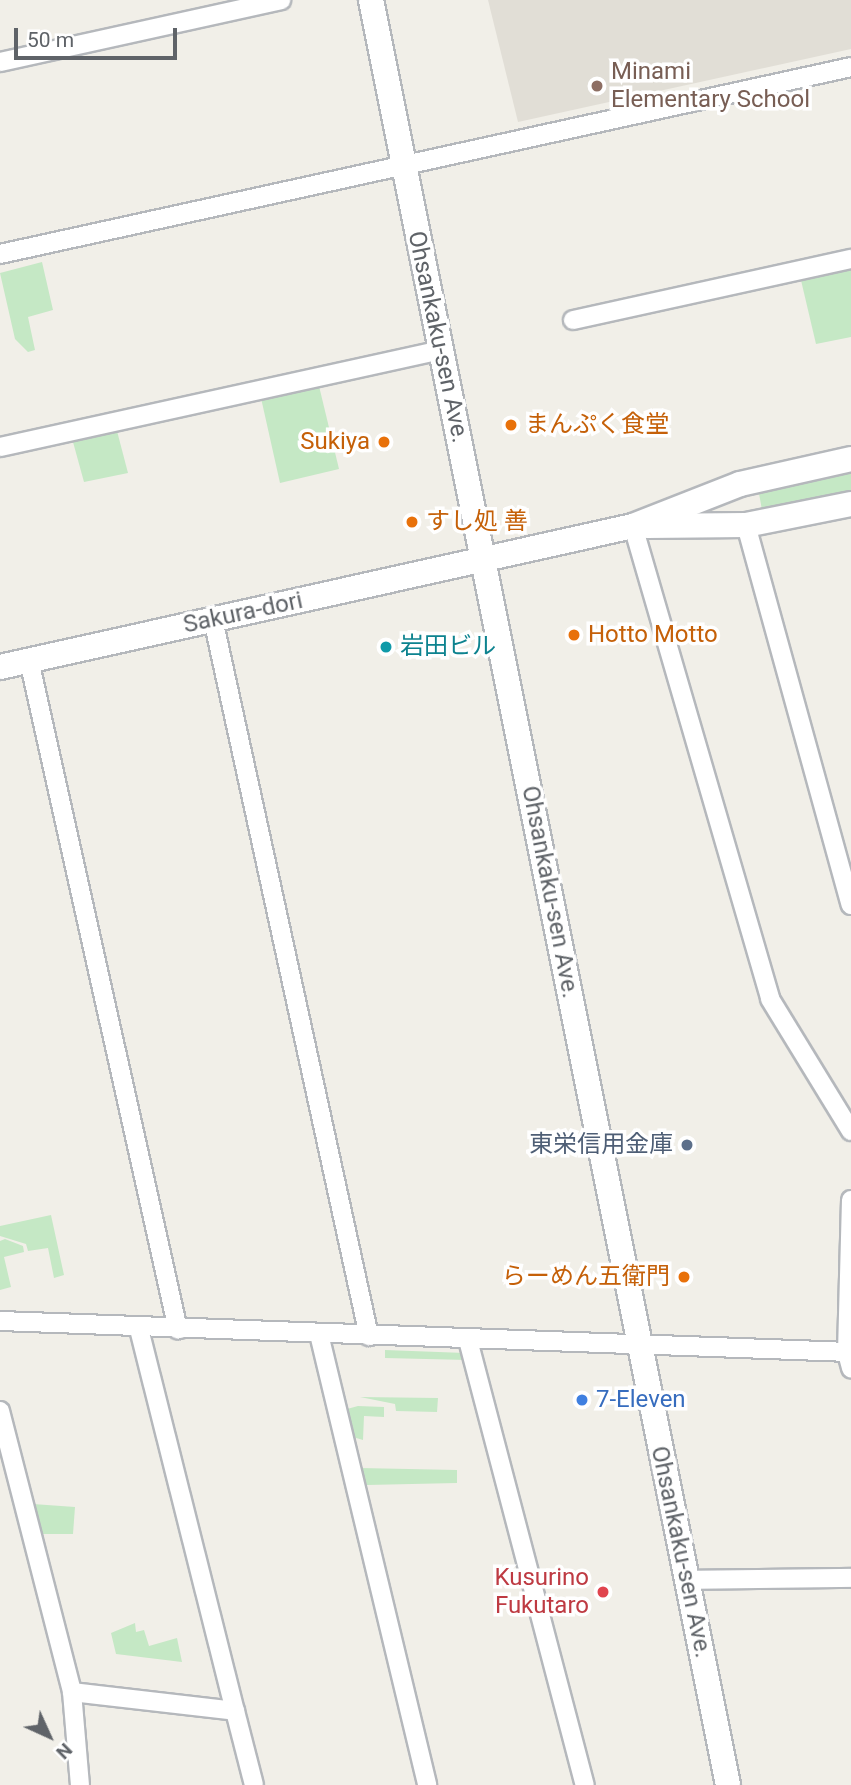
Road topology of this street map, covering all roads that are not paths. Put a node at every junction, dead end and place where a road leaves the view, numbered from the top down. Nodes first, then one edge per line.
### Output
1 (281, 0) edge
2 (371, 0) edge
3 (0, 62) edge
4 (851, 67) edge
5 (403, 164) junction
6 (0, 254) edge
7 (851, 259) edge
8 (573, 320) dead end
9 (440, 350) junction
10 (0, 447) edge
11 (851, 458) edge
12 (851, 504) edge
13 (746, 525) junction
14 (634, 526) junction
15 (486, 561) junction
16 (213, 619) junction
17 (30, 660) junction
18 (0, 667) edge
19 (842, 851) edge
20 (851, 905) edge
21 (851, 1131) edge
22 (851, 1200) edge
23 (0, 1321) edge
24 (139, 1329) junction
25 (178, 1330) junction
26 (319, 1334) junction
27 (369, 1336) junction
28 (468, 1340) junction
29 (638, 1346) junction
30 (850, 1358) edge
31 (0, 1411) edge
32 (851, 1578) edge
33 (686, 1580) junction
34 (72, 1692) junction
35 (235, 1711) junction
36 (80, 1785) edge
37 (254, 1785) edge
38 (427, 1785) edge
39 (585, 1785) edge
40 (729, 1785) edge

1 - 3 street
2 - 5 street, Ohsankaku-sen Ave.
4 - 5 street
5 - 6 street
5 - 9 street, Ohsankaku-sen Ave.
7 - 8 street
9 - 10 street
9 - 15 street, Ohsankaku-sen Ave.
11 - 14 street
12 - 13 street
13 - 14 street
13 - 19 street
14 - 15 street, Sakura-dori
14 - 21 street
15 - 16 street, Sakura-dori
15 - 29 street, Ohsankaku-sen Ave.
16 - 17 street, Sakura-dori
16 - 27 street
17 - 18 street, Sakura-dori
17 - 25 street
19 - 20 street
22 - 30 street
23 - 24 street
24 - 25 street
24 - 35 street
25 - 26 street
26 - 27 street
26 - 38 street
27 - 28 street
28 - 29 street
28 - 39 street
29 - 30 street
29 - 33 street, Ohsankaku-sen Ave.
31 - 34 street
32 - 33 street
33 - 40 street, Ohsankaku-sen Ave.
34 - 35 street
34 - 36 street
35 - 37 street

